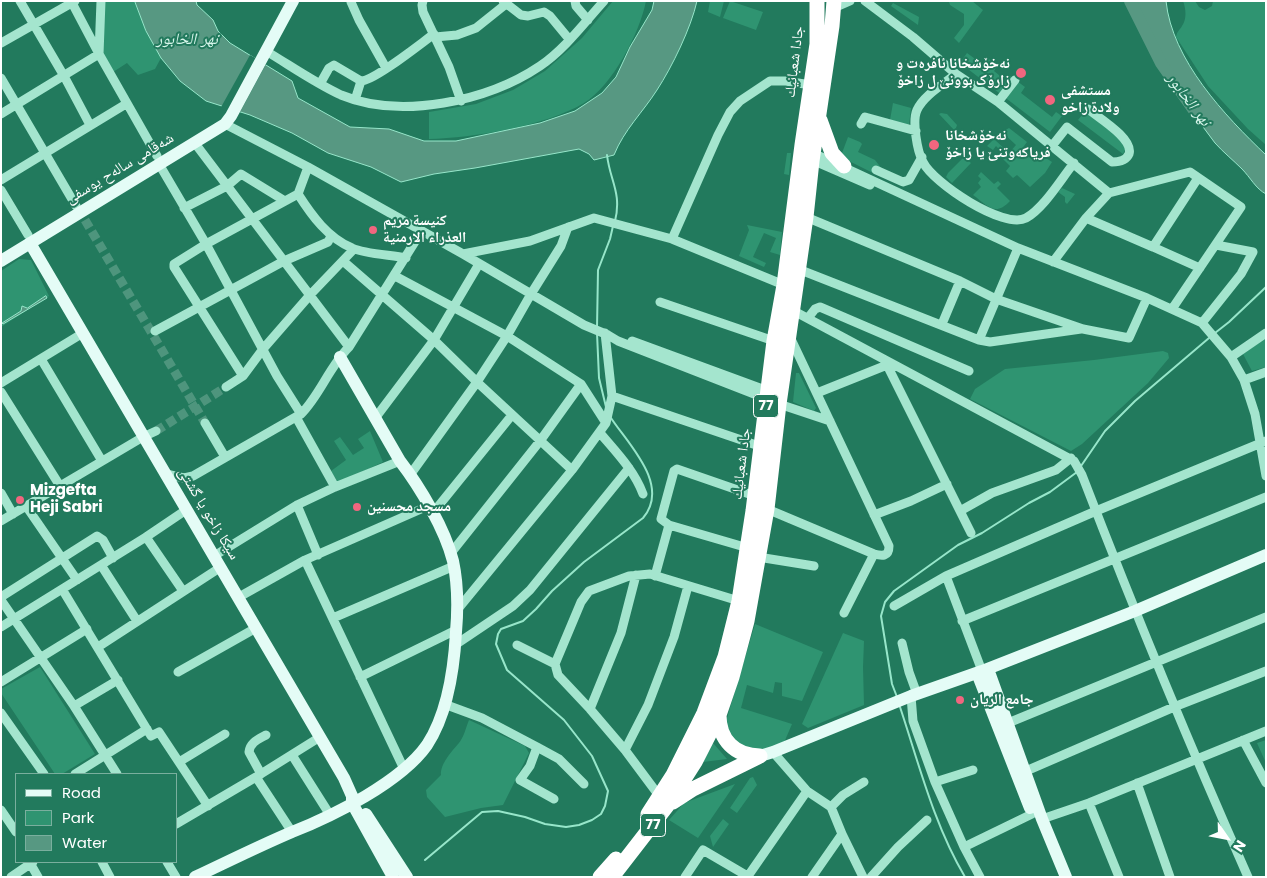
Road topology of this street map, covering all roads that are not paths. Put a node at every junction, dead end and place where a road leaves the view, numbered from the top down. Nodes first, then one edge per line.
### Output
1 (20, 1) edge
2 (101, 1) edge
3 (285, 1) edge
4 (293, 1) edge
5 (423, 1) edge
6 (575, 1) edge
7 (604, 1) edge
8 (817, 1) edge
9 (850, 1) edge
10 (865, 1) edge
11 (73, 2) edge
12 (351, 2) edge
13 (504, 3) edge
14 (834, 5) edge
15 (588, 20) junction
16 (34, 25) junction
17 (434, 35) junction
18 (569, 39) junction
19 (1, 43) edge
20 (99, 54) junction
21 (261, 56) junction
22 (386, 68) junction
23 (956, 74) junction
24 (64, 76) junction
25 (1, 78) edge
26 (1015, 80) dead end
27 (361, 81) junction
28 (320, 84) junction
29 (811, 84) junction
30 (356, 100) junction
31 (461, 101) junction
32 (998, 102) junction
33 (17, 104) junction
34 (126, 104) junction
35 (1088, 109) dead end
36 (1, 114) edge
37 (819, 115) junction
38 (227, 117) junction
39 (861, 124) dead end
40 (90, 126) junction
41 (916, 131) junction
42 (194, 142) junction
43 (1052, 146) junction
44 (46, 154) junction
45 (812, 156) junction
46 (922, 157) junction
47 (158, 160) junction
48 (1074, 163) junction
49 (844, 166) junction
50 (308, 167) junction
51 (876, 170) dead end
52 (804, 175) junction
53 (1198, 178) junction
54 (1, 180) edge
55 (227, 186) junction
56 (1, 190) edge
57 (891, 190) junction
58 (1109, 193) junction
59 (298, 194) junction
60 (285, 201) junction
61 (184, 208) junction
62 (81, 213) junction
63 (806, 217) junction
64 (252, 218) junction
65 (1086, 218) junction
66 (568, 227) junction
67 (421, 232) junction
68 (331, 236) junction
69 (672, 239) junction
70 (25, 241) junction
71 (206, 244) junction
72 (1216, 245) junction
73 (1153, 247) junction
74 (1018, 248) junction
75 (354, 249) junction
76 (1, 252) edge
77 (462, 254) junction
78 (406, 258) junction
79 (343, 260) junction
80 (1, 261) edge
81 (284, 261) junction
82 (1053, 262) junction
83 (479, 264) junction
84 (1200, 268) junction
85 (798, 269) junction
86 (395, 276) junction
87 (960, 281) junction
88 (784, 285) junction
89 (231, 290) junction
90 (531, 294) junction
91 (310, 295) junction
92 (382, 296) junction
93 (996, 298) junction
94 (1146, 298) junction
95 (660, 302) dead end
96 (199, 306) junction
97 (453, 307) junction
98 (1172, 309) junction
99 (792, 310) junction
100 (808, 318) junction
101 (942, 324) junction
102 (1202, 324) junction
103 (1083, 329) junction
104 (155, 331) dead end
105 (83, 333) junction
106 (1266, 333) edge
107 (605, 334) junction
108 (789, 334) junction
109 (507, 336) junction
110 (434, 340) junction
111 (979, 340) junction
112 (774, 341) junction
113 (349, 348) junction
114 (263, 350) junction
115 (1229, 354) junction
116 (340, 357) junction
117 (41, 359) junction
118 (888, 363) junction
119 (969, 371) dead end
120 (1266, 372) edge
121 (243, 376) junction
122 (1244, 380) junction
123 (477, 382) junction
124 (1, 383) edge
125 (581, 384) junction
126 (226, 387) tunnel mouth
127 (1, 392) edge
128 (817, 393) junction
129 (771, 398) junction
130 (612, 399) junction
131 (512, 415) junction
132 (298, 416) junction
133 (376, 417) junction
134 (607, 421) junction
135 (830, 421) junction
136 (205, 423) tunnel mouth
137 (156, 431) tunnel mouth
138 (600, 433) junction
139 (143, 437) junction
140 (540, 441) junction
141 (1263, 442) edge
142 (762, 448) junction
143 (225, 457) junction
144 (1073, 460) junction
145 (102, 461) junction
146 (400, 461) junction
147 (629, 468) junction
148 (572, 470) junction
149 (165, 474) junction
150 (410, 474) junction
151 (1266, 476) edge
152 (947, 484) junction
153 (60, 486) junction
154 (336, 487) junction
155 (1, 494) edge
156 (643, 494) dead end
157 (755, 496) junction
158 (1266, 497) edge
159 (297, 505) junction
160 (26, 506) junction
161 (766, 509) junction
162 (186, 510) junction
163 (430, 510) junction
164 (1096, 510) junction
165 (960, 511) junction
166 (13, 514) junction
167 (874, 515) junction
168 (1, 521) edge
169 (667, 523) junction
170 (971, 533) dead end
171 (146, 537) junction
172 (753, 552) junction
173 (451, 553) junction
174 (318, 554) junction
175 (874, 554) junction
176 (1266, 555) edge
177 (62, 558) junction
178 (112, 558) junction
179 (305, 560) junction
180 (1115, 560) junction
181 (218, 562) junction
182 (101, 565) junction
183 (454, 566) junction
184 (814, 566) dead end
185 (636, 575) junction
186 (655, 576) junction
187 (946, 576) junction
188 (76, 580) junction
189 (688, 586) junction
190 (62, 588) junction
191 (183, 590) junction
192 (239, 597) junction
193 (1, 598) edge
194 (739, 601) junction
195 (894, 606) dead end
196 (458, 609) junction
197 (1135, 611) junction
198 (844, 613) dead end
199 (1266, 616) edge
200 (15, 618) junction
201 (333, 618) junction
202 (137, 621) junction
203 (962, 621) junction
204 (1, 627) edge
205 (256, 628) junction
206 (87, 629) junction
207 (456, 630) junction
208 (902, 643) dead end
209 (455, 645) junction
210 (517, 645) dead end
211 (98, 647) junction
212 (40, 656) junction
213 (1155, 662) junction
214 (555, 664) junction
215 (982, 671) junction
216 (1266, 671) edge
217 (178, 672) dead end
218 (360, 677) junction
219 (118, 680) junction
220 (1, 682) edge
221 (912, 696) junction
222 (444, 704) junction
223 (74, 706) junction
224 (1174, 707) junction
225 (590, 709) junction
226 (1, 713) edge
227 (719, 714) junction
228 (1008, 723) junction
229 (147, 729) junction
230 (1266, 731) edge
231 (224, 734) dead end
232 (266, 735) dead end
233 (320, 737) junction
234 (1243, 740) junction
235 (537, 747) junction
236 (625, 750) junction
237 (767, 754) junction
238 (105, 755) junction
239 (292, 755) junction
240 (1196, 759) junction
241 (179, 762) junction
242 (404, 769) junction
243 (974, 770) dead end
244 (1026, 771) junction
245 (43, 773) edge
246 (77, 773) edge
247 (116, 773) edge
248 (259, 776) junction
249 (1265, 779) edge
250 (864, 782) dead end
251 (935, 782) junction
252 (1137, 783) junction
253 (584, 784) dead end
254 (808, 791) junction
255 (554, 799) dead end
256 (664, 801) junction
257 (354, 802) junction
258 (1089, 803) junction
259 (208, 806) junction
260 (831, 807) junction
261 (1, 810) edge
262 (330, 815) junction
263 (1037, 817) junction
264 (927, 820) dead end
265 (178, 823) edge
266 (15, 831) edge
267 (292, 832) junction
268 (842, 834) junction
269 (964, 848) junction
270 (31, 863) edge
271 (106, 863) edge
272 (168, 863) edge
273 (11, 877) edge
274 (38, 877) edge
275 (110, 877) edge
276 (176, 877) edge
277 (195, 877) edge
278 (393, 877) edge
279 (407, 877) edge
280 (600, 877) edge
281 (612, 877) edge
282 (685, 877) edge
283 (749, 877) edge
284 (812, 877) edge
285 (863, 877) edge
286 (871, 877) edge
287 (980, 877) edge
288 (1057, 877) edge
289 (1066, 877) edge
290 (1119, 877) edge
291 (1170, 877) edge
292 (1248, 877) edge

1 - 16 street
2 - 20 street
3 - 21 main road
4 - 21 main road
5 - 17 street
6 - 15 street
7 - 15 street
8 - 29 highway, جادا شعبانيك / 77
9 - 14 street
10 - 23 street
11 - 16 street
11 - 20 street
12 - 22 street
13 - 17 street
13 - 18 street
14 - 37 highway, جادا شعبانيك / 77
15 - 18 street
16 - 19 street
16 - 24 street
17 - 22 street
17 - 31 street
18 - 31 street
20 - 24 street
20 - 34 street
21 - 28 street
21 - 38 main road
22 - 27 street
23 - 32 street
23 - 41 street
24 - 33 street
24 - 40 street
25 - 33 street
26 - 32 street
27 - 28 street
27 - 30 street
28 - 30 street
29 - 45 highway, جادا شعبانيك / 77
29 - 69 street
30 - 31 street
32 - 43 street
33 - 36 street
33 - 44 street
34 - 40 street
34 - 47 street
35 - 43 street
37 - 45 highway, جادا شعبانيك / 77
37 - 49 highway
38 - 42 main road, شەقامی سالەح یوسفی
38 - 47 main road, شەقامی سالەح یوسفی
38 - 50 street
39 - 41 street
40 - 44 street
41 - 46 street
42 - 47 main road, شەقامی سالەح یوسفی
42 - 55 street
43 - 48 street
44 - 54 street
44 - 62 street
45 - 49 street
45 - 52 highway, جادا شعبانيك / 77
45 - 57 street
46 - 48 street
46 - 51 street
47 - 61 street
47 - 62 main road, شەقامی سالەح یوسفی
48 - 58 street
49 - 57 street
50 - 59 street
50 - 67 street
52 - 63 highway, جادا شعبانيك / 77
52 - 88 highway, جادا شعبانيك / 77
53 - 58 street
53 - 72 street
53 - 73 street
55 - 60 street
55 - 61 street
55 - 64 street
56 - 70 street
57 - 74 street
58 - 65 street
59 - 60 street
59 - 68 street
60 - 64 street
61 - 71 street
62 - 70 main road, شەقامی سالەح یوسفی
63 - 85 highway, جادا شعبانيك / 77
63 - 87 street
64 - 71 street
64 - 81 street
65 - 73 street
65 - 82 street
66 - 69 street
66 - 77 street
66 - 90 street
67 - 77 street
67 - 78 street
68 - 75 street
68 - 81 street
69 - 88 street
70 - 76 main road
70 - 80 main road
70 - 105 main road, سیکا زاخو یا گشتى
71 - 89 street
71 - 96 street
72 - 84 street
72 - 102 street
73 - 84 street
74 - 82 street
74 - 93 street
75 - 78 street
75 - 79 street
77 - 83 street
78 - 86 street
79 - 91 street
79 - 92 street
81 - 89 street
81 - 91 street
82 - 94 street
83 - 90 street
83 - 97 street
84 - 98 street
85 - 99 highway, جادا شعبانيك / 77
85 - 101 street
86 - 92 street
86 - 97 street
87 - 93 street
87 - 101 street
88 - 112 highway, جادا شعبانيك / 77
89 - 96 street
89 - 114 street
90 - 107 street
90 - 109 street
91 - 113 street
91 - 114 street
92 - 110 street
92 - 113 street
93 - 103 street
93 - 111 street
94 - 98 street
94 - 103 street
95 - 112 street
96 - 104 street
96 - 121 street
97 - 109 street
97 - 110 street
98 - 102 street
99 - 100 street
99 - 108 highway, جادا شعبانيك / 77
100 - 118 street
100 - 119 street
101 - 111 street
102 - 115 street
103 - 111 street
105 - 117 street
105 - 139 main road, سیکا زاخو یا گشتى
106 - 115 street
107 - 129 street
107 - 130 street
108 - 128 street
108 - 129 highway, جادا شعبانيك / 77
109 - 123 street
109 - 125 street
110 - 123 street
110 - 133 street
112 - 129 highway, جادا شعبانيك / 77
113 - 116 street
114 - 121 street
114 - 132 street
115 - 122 street
116 - 132 street
116 - 133 main road
117 - 124 street
117 - 145 street
118 - 128 street
118 - 144 street
118 - 152 street
120 - 122 street
121 - 126 street
122 - 141 street
123 - 131 street
123 - 150 street
125 - 134 street
125 - 140 street
127 - 153 street
128 - 135 street
129 - 135 street
129 - 142 highway, جادا شعبانيك / 77
129 - 161 highway, جادا شعبانيك / 77
130 - 134 street
130 - 142 street
131 - 140 street
131 - 163 street
132 - 143 street
132 - 154 street
133 - 146 main road
134 - 138 street
135 - 167 street
136 - 143 street
137 - 139 street
138 - 147 street
138 - 148 street
139 - 145 street
139 - 149 main road, سیکا زاخو یا گشتى
140 - 148 street
140 - 173 street
141 - 151 street
141 - 164 street
142 - 157 highway, جادا شعبانيك / 77
143 - 149 street
144 - 164 street
144 - 165 street
145 - 153 street
146 - 150 main road
146 - 154 street
147 - 156 street
147 - 209 street
148 - 196 street
149 - 162 main road, سیکا زاخو یا گشتى
150 - 163 main road
152 - 165 street
152 - 167 street
153 - 160 street
154 - 159 street
155 - 166 street
157 - 169 street
157 - 172 highway, جادا شعبانيك / 77
158 - 180 street
159 - 174 street
159 - 181 street
160 - 166 street
160 - 177 street
161 - 172 highway, جادا شعبانيك / 77
161 - 175 street
162 - 171 street
162 - 181 main road, سیکا زاخو یا گشتى
163 - 173 main road
163 - 174 street
164 - 180 street
164 - 187 street
165 - 170 street
166 - 168 street
167 - 175 street
169 - 172 street
169 - 186 street
171 - 178 street
171 - 191 street
172 - 184 street
172 - 194 highway, جادا شعبانيك / 77
172 - 227 highway, جادا شعبانيك / 77
173 - 183 main road
174 - 179 street
175 - 198 street
176 - 197 main road
177 - 178 street
177 - 188 street
177 - 193 street
178 - 182 street
179 - 192 street
179 - 201 street
180 - 197 street
180 - 203 street
181 - 191 street
181 - 192 main road, سیکا زاخو یا گشتى
182 - 188 street
182 - 202 street
183 - 196 main road
183 - 201 street
185 - 186 street
185 - 214 street
185 - 225 street
186 - 189 street
187 - 195 street
187 - 203 street
188 - 190 street
189 - 194 street
189 - 236 street
190 - 200 street
190 - 206 street
191 - 202 street
192 - 205 main road, سیکا زاخو یا گشتى
193 - 200 street
194 - 256 highway, جادا شعبانيك / 77
196 - 207 main road
197 - 213 street
197 - 215 main road
199 - 213 street
200 - 204 street
200 - 212 street
201 - 218 street
202 - 211 street
203 - 215 street
205 - 217 street
205 - 233 main road, سیکا زاخو یا گشتى
206 - 211 street
206 - 212 street
207 - 209 main road
207 - 218 street
208 - 221 street
209 - 222 main road
210 - 214 street
211 - 219 street
212 - 220 street
212 - 223 street
213 - 224 street
213 - 228 street
214 - 225 street
215 - 221 main road
215 - 228 main road
215 - 263 main road
216 - 224 street
218 - 242 street
219 - 223 street
219 - 229 street
221 - 237 main road
221 - 251 street
222 - 235 street
222 - 242 main road
223 - 238 street
224 - 240 street
224 - 244 street
225 - 236 street
226 - 245 street
227 - 237 highway
227 - 256 highway, 77
228 - 244 main road
229 - 238 street
229 - 241 street
230 - 234 street
231 - 241 street
232 - 248 street
233 - 239 street
233 - 257 main road, سیکا زاخو یا گشتى
234 - 240 street
234 - 249 street
235 - 253 street
235 - 255 street
236 - 256 street
237 - 254 street
237 - 256 highway
238 - 246 street
238 - 247 street
239 - 248 street
239 - 262 street
240 - 252 street
240 - 292 street
241 - 259 street
242 - 257 main road
243 - 251 street
244 - 263 main road
248 - 259 street
248 - 267 street
250 - 260 street
251 - 269 street
252 - 258 street
252 - 291 street
254 - 260 street
254 - 283 street
256 - 280 highway, 77
256 - 281 highway, 77
257 - 262 main road
257 - 278 main road
257 - 279 main road, سیکا زاخو یا گشتى
258 - 263 street
258 - 290 street
259 - 265 street
260 - 268 street
261 - 266 street
262 - 267 main road
263 - 269 street
263 - 288 main road
263 - 289 main road
264 - 286 street
267 - 277 main road
268 - 284 street
268 - 285 street
269 - 287 street
270 - 273 street
270 - 274 street
271 - 275 street
272 - 276 street
282 - 283 street

